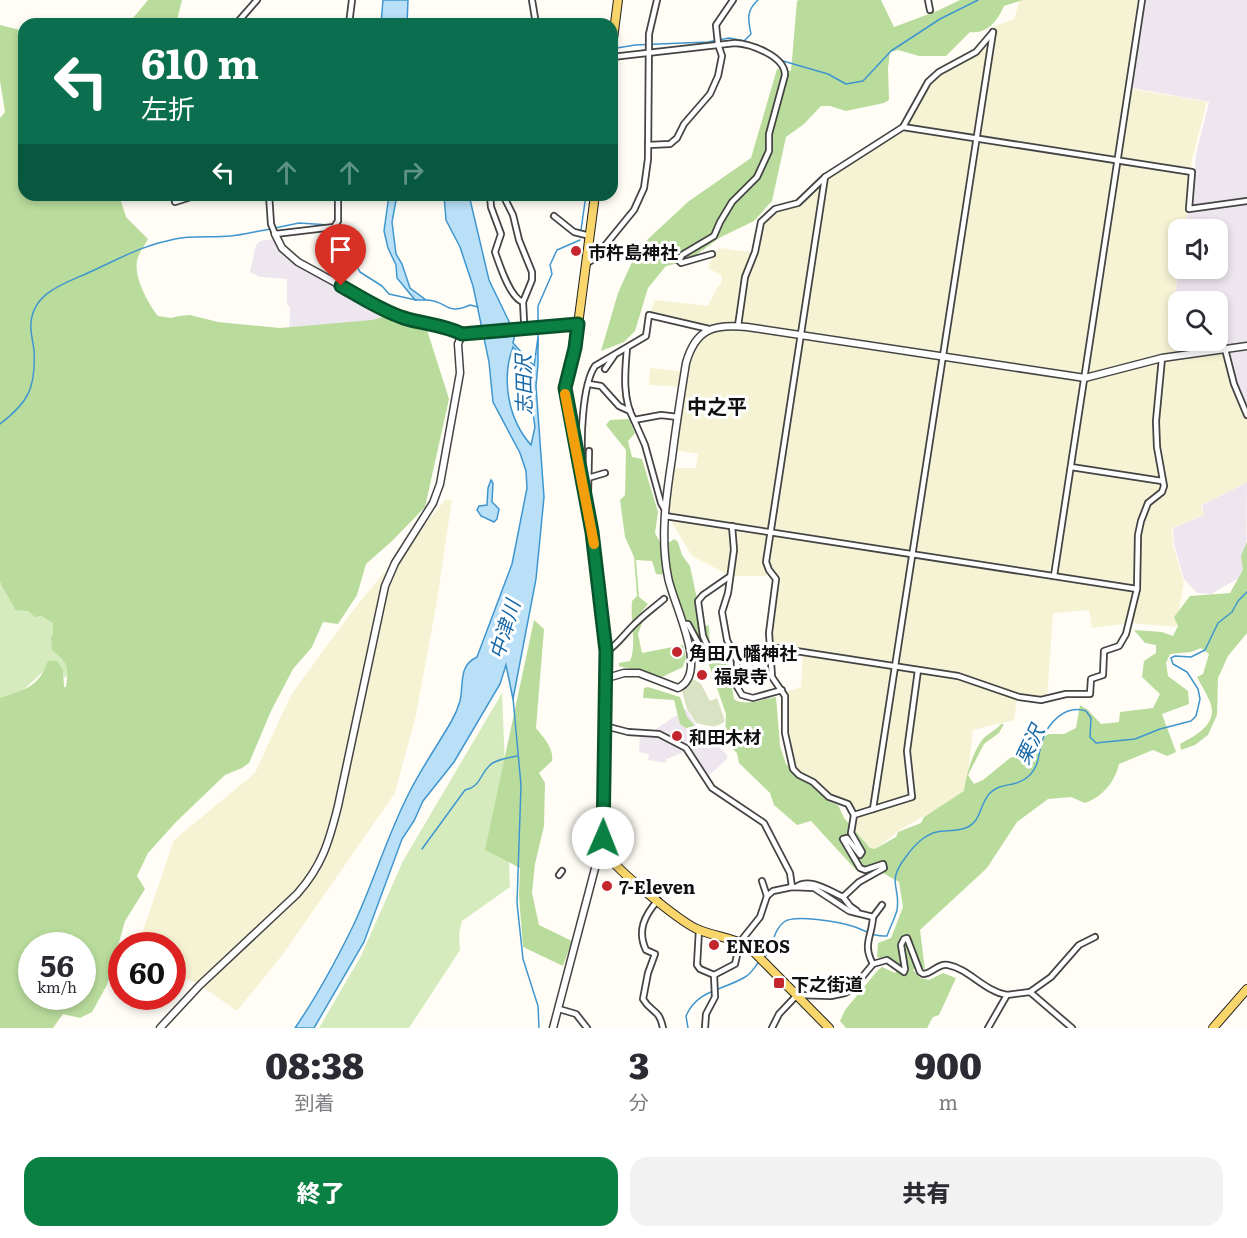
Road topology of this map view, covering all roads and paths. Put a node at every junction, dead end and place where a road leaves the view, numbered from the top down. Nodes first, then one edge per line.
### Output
1 (257, 0) edge
2 (352, 0) edge
3 (532, 0) edge
4 (618, 0) edge
5 (657, 0) edge
6 (733, 0) edge
7 (928, 0) edge
8 (1142, 0) edge
9 (930, 10) dead end
10 (241, 18) edge
11 (350, 18) edge
12 (535, 18) edge
13 (616, 18) edge
14 (718, 44) junction
15 (649, 50) junction
16 (618, 56) edge
17 (903, 127) junction
18 (976, 139) junction
19 (648, 146) junction
20 (1118, 160) junction
21 (825, 177) junction
22 (178, 201) edge
23 (269, 201) edge
24 (338, 201) edge
25 (490, 201) edge
26 (505, 201) edge
27 (593, 201) edge
28 (1247, 201) edge
29 (175, 202) dead end
30 (554, 216) dead end
31 (275, 234) junction
32 (590, 236) junction
33 (712, 254) dead end
34 (586, 264) junction
35 (523, 303) junction
36 (524, 321) dead end
37 (574, 324) junction
38 (738, 326) junction
39 (709, 329) junction
40 (465, 333) junction
41 (800, 335) junction
42 (1247, 346) edge
43 (627, 348) junction
44 (1228, 349) edge
45 (1211, 351) edge
46 (1226, 351) edge
47 (615, 354) junction
48 (942, 357) junction
49 (1162, 358) junction
50 (605, 369) dead end
51 (1085, 378) junction
52 (589, 384) junction
53 (630, 411) junction
54 (1247, 415) edge
55 (678, 417) junction
56 (634, 420) junction
57 (588, 451) dead end
58 (1071, 467) junction
59 (579, 468) junction
60 (605, 473) dead end
61 (588, 478) junction
62 (1162, 481) junction
63 (585, 500) junction
64 (665, 513) junction
65 (732, 526) junction
66 (770, 532) junction
67 (912, 554) junction
68 (1054, 576) junction
69 (729, 577) junction
70 (1137, 590) junction
71 (664, 599) dead end
72 (682, 624) junction
73 (770, 647) junction
74 (606, 651) junction
75 (895, 667) junction
76 (918, 670) junction
77 (607, 678) junction
78 (782, 690) junction
79 (605, 726) junction
80 (873, 809) junction
81 (854, 815) junction
82 (604, 847) junction
83 (762, 881) dead end
84 (794, 887) junction
85 (767, 896) junction
86 (843, 897) junction
87 (658, 900) junction
88 (882, 905) dead end
89 (857, 914) junction
90 (873, 917) junction
91 (699, 930) junction
92 (1095, 937) dead end
93 (740, 942) junction
94 (873, 964) junction
95 (714, 975) junction
96 (1247, 989) edge
97 (1030, 992) junction
98 (797, 995) junction
99 (1007, 995) junction
100 (559, 1009) junction
101 (160, 1028) edge
102 (553, 1028) edge
103 (587, 1028) edge
104 (663, 1028) edge
105 (705, 1028) edge
106 (772, 1028) edge
107 (829, 1028) edge
108 (988, 1028) edge
109 (1072, 1028) edge
110 (1213, 1028) edge

1 - 10 street
2 - 11 street
3 - 12 street
4 - 13 main road
5 - 15 street
6 - 14 street
7 - 9 street
8 - 20 street
14 - 15 street
14 - 19 street
14 - 33 street
15 - 16 street
15 - 19 street
17 - 18 street
17 - 18 street
17 - 21 street
18 - 20 street
18 - 48 street
19 - 34 street
20 - 28 street
20 - 51 street
21 - 38 street
21 - 41 street
22 - 29 street
23 - 31 street
24 - 31 street
25 - 35 street
26 - 35 street
27 - 32 main road
30 - 32 street
31 - 40 street
32 - 34 main road
34 - 37 main road
35 - 36 street
37 - 40 street
37 - 59 main road
38 - 39 street
38 - 41 street
39 - 43 street
39 - 55 street
40 - 101 street
41 - 48 street
41 - 66 street
42 - 44 street
43 - 47 street
43 - 53 street
45 - 49 street
46 - 54 street
47 - 50 street
47 - 52 street
48 - 51 street
48 - 67 street
49 - 51 street
49 - 62 street
51 - 58 street
52 - 53 street
52 - 59 street
53 - 56 street
55 - 56 street
55 - 64 street
56 - 64 street
57 - 61 street
58 - 62 street
58 - 68 street
59 - 63 main road
60 - 61 street
61 - 63 street
62 - 70 street
63 - 74 main road
64 - 65 street
64 - 72 street
65 - 66 street
65 - 69 street
66 - 67 street
66 - 73 street
67 - 68 street
67 - 75 street
68 - 70 street
69 - 72 street
69 - 78 street
70 - 76 street
71 - 74 street
72 - 77 street
73 - 75 street
73 - 78 street
74 - 77 main road
75 - 76 street
75 - 80 street
76 - 80 street
77 - 79 main road
78 - 81 street
79 - 82 main road
79 - 84 street
80 - 81 street
81 - 86 street
82 - 87 main road
82 - 100 street
83 - 85 street
84 - 85 street
84 - 86 street
84 - 89 street
85 - 93 street
86 - 89 street
87 - 91 main road
87 - 104 street
88 - 90 street
89 - 90 street
90 - 94 street
91 - 93 main road
91 - 95 street
92 - 97 street
93 - 95 street
93 - 98 main road
94 - 98 street
94 - 99 street
95 - 105 street
96 - 110 main road
97 - 99 street
97 - 109 street
98 - 106 street
98 - 107 main road
99 - 108 street
100 - 102 street
100 - 103 street

